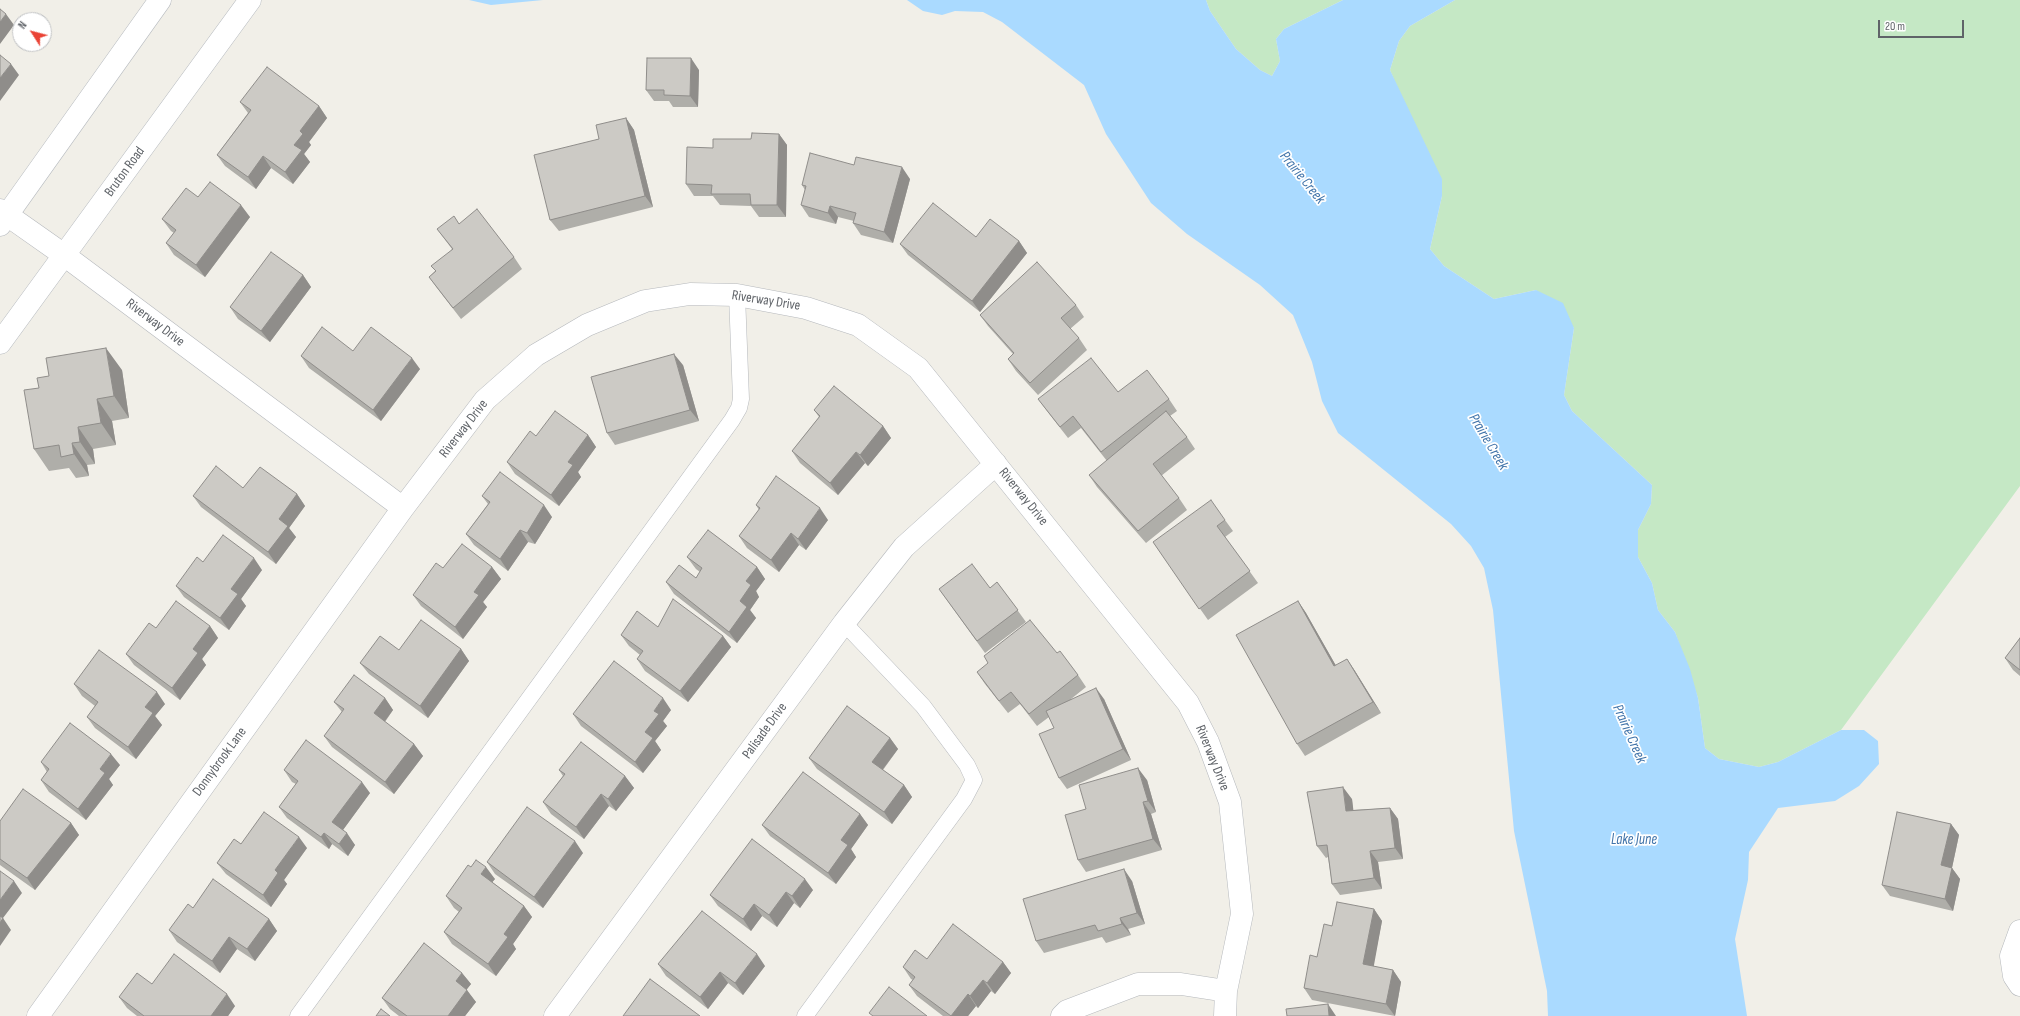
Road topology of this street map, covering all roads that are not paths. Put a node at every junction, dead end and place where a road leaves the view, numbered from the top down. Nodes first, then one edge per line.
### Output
1 (160, 0) edge
2 (250, 0) edge
3 (2, 217) edge
4 (64, 255) junction
5 (737, 295) junction
6 (0, 343) edge
7 (996, 464) junction
8 (403, 508) junction
9 (844, 623) junction
10 (2020, 931) edge
11 (2020, 985) edge
12 (1226, 991) junction
13 (38, 1016) edge
14 (298, 1016) edge
15 (555, 1016) edge
16 (805, 1016) edge
17 (1062, 1016) edge
18 (1224, 1016) edge

1 - 3 street
2 - 4 street, Bruton Road
3 - 4 street, Riverway Drive
4 - 6 street, Bruton Road
4 - 8 street, Riverway Drive
5 - 7 street, Riverway Drive
5 - 8 street, Riverway Drive
5 - 14 lane
7 - 9 street, Palisade Drive
7 - 12 street, Riverway Drive
8 - 13 street, Donnybrook Lane
9 - 15 street, Palisade Drive
9 - 16 lane
10 - 11 street
12 - 17 street
12 - 18 street, Riverway Drive

